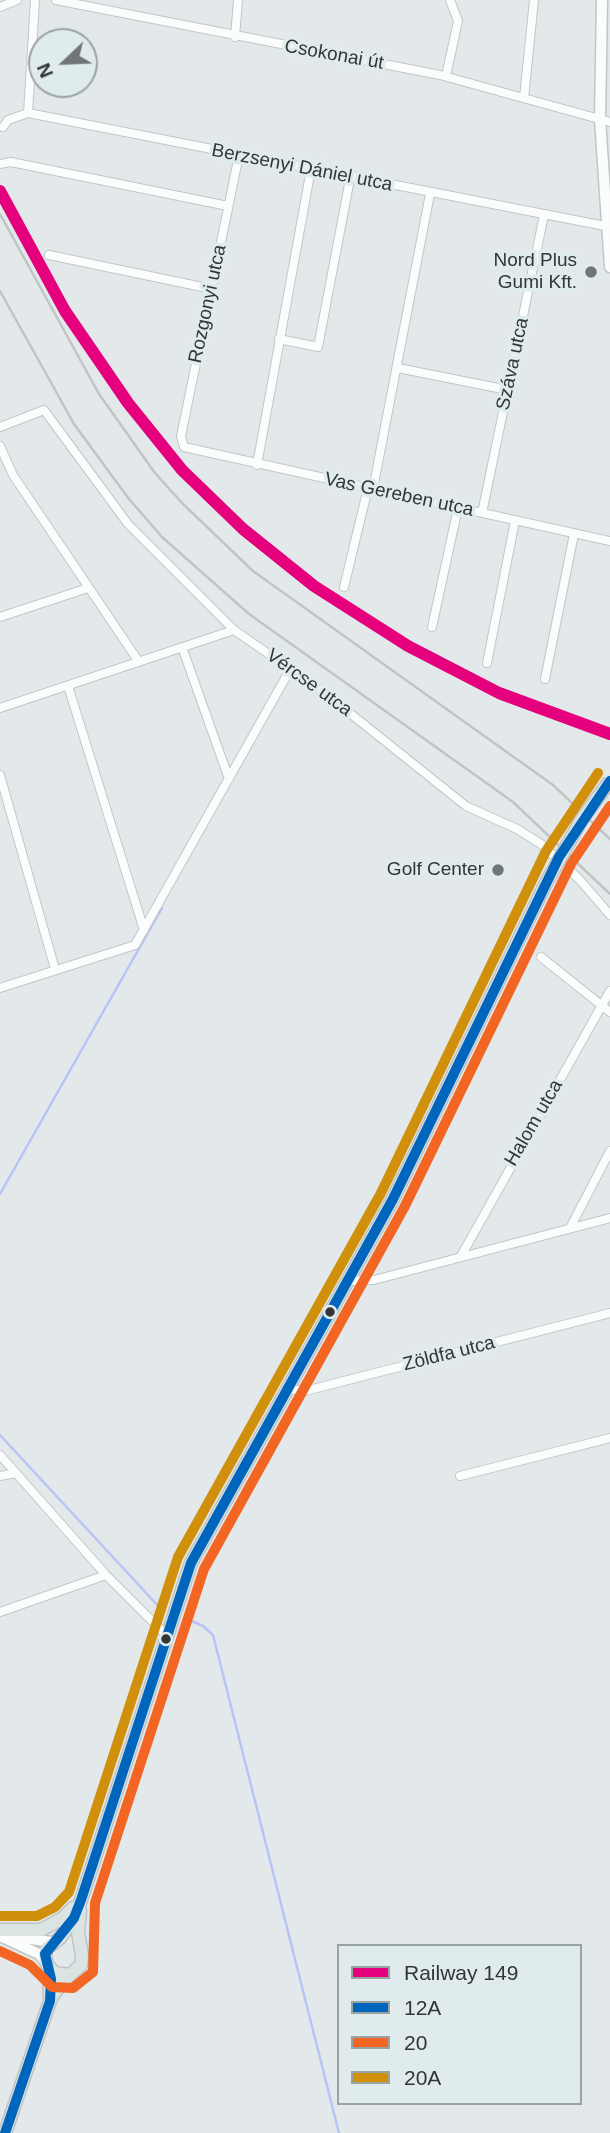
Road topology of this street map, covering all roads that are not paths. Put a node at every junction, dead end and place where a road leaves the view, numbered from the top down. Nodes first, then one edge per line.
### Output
1 (17, 0) edge
2 (35, 0) edge
3 (55, 0) edge
4 (239, 0) edge
5 (450, 0) edge
6 (534, 0) edge
7 (602, 0) edge
8 (0, 7) edge
9 (236, 37) junction
10 (446, 76) junction
11 (524, 98) junction
12 (27, 113) junction
13 (605, 121) edge
14 (3, 127) dead end
15 (239, 155) junction
16 (0, 164) edge
17 (311, 169) junction
18 (350, 178) junction
19 (430, 194) junction
20 (228, 206) junction
21 (544, 215) junction
22 (605, 226) junction
23 (49, 255) dead end
24 (610, 267) edge
25 (212, 289) junction
26 (279, 340) junction
27 (398, 368) junction
28 (508, 390) junction
29 (0, 426) edge
30 (0, 446) edge
31 (188, 449) joint
32 (257, 465) junction
33 (370, 489) junction
34 (458, 508) junction
35 (482, 513) junction
36 (515, 520) junction
37 (574, 534) junction
38 (610, 541) edge
39 (344, 587) dead end
40 (88, 589) junction
41 (0, 617) edge
42 (432, 627) dead end
43 (234, 630) junction
44 (182, 647) junction
45 (139, 662) junction
46 (487, 663) dead end
47 (291, 668) junction
48 (545, 679) dead end
49 (68, 686) junction
50 (0, 708) edge
51 (0, 775) edge
52 (229, 779) junction
53 (610, 781) edge
54 (610, 915) edge
55 (144, 930) junction
56 (541, 957) dead end
57 (55, 969) junction
58 (0, 988) edge
59 (610, 991) edge
60 (601, 1005) junction
61 (610, 1012) edge
62 (610, 1151) edge
63 (610, 1218) edge
64 (570, 1228) junction
65 (461, 1256) junction
66 (348, 1281) junction
67 (610, 1313) edge
68 (288, 1389) junction
69 (610, 1438) edge
70 (0, 1455) edge
71 (16, 1473) junction
72 (0, 1476) edge
73 (460, 1476) dead end
74 (106, 1575) junction
75 (0, 1612) edge
76 (166, 1635) junction
77 (81, 1899) junction
78 (0, 1933) edge
79 (55, 1940) junction
80 (79, 1945) junction
81 (47, 1965) junction
82 (69, 1975) junction
83 (50, 2001) junction
84 (5, 2133) edge

1 - 8 street
2 - 12 street
3 - 9 street, Csokonai út
4 - 9 street
5 - 10 street
6 - 11 street
7 - 13 street
9 - 10 street, Csokonai út
10 - 11 street, Csokonai út
11 - 13 street, Csokonai út
12 - 14 street
12 - 15 street, Berzsenyi Dániel utca
13 - 22 street
15 - 17 street, Berzsenyi Dániel utca
15 - 20 street, Rozgonyi utca
16 - 20 street
17 - 18 street, Berzsenyi Dániel utca
17 - 26 street
18 - 19 street, Berzsenyi Dániel utca
18 - 26 street
19 - 21 street, Berzsenyi Dániel utca
19 - 27 street
20 - 25 street, Rozgonyi utca
21 - 22 street, Berzsenyi Dániel utca
21 - 28 street, Száva utca
22 - 24 street
23 - 25 street
25 - 31 street, Rozgonyi utca
26 - 32 street
27 - 28 street
27 - 33 street
28 - 35 street, Száva utca
29 - 43 street, Vércse utca
30 - 40 street
31 - 32 street, Vas Gereben utca
32 - 33 street, Vas Gereben utca
33 - 34 street, Vas Gereben utca
33 - 39 street
34 - 35 street, Vas Gereben utca
34 - 42 street
35 - 36 street, Vas Gereben utca
36 - 37 street, Vas Gereben utca
36 - 46 street
37 - 38 street, Vas Gereben utca
37 - 48 street
40 - 41 street
40 - 45 street
43 - 44 street
43 - 47 street, Vércse utca
44 - 45 street
44 - 52 street
45 - 49 street
47 - 52 street
47 - 54 street, Vércse utca
49 - 50 street
49 - 55 street
51 - 57 street
52 - 55 street
53 - 66 main road, bridge
55 - 57 street
56 - 60 street
57 - 58 street
59 - 60 street, Halom utca
60 - 61 street
60 - 65 street, Halom utca
62 - 64 street
63 - 64 street
64 - 65 street
65 - 66 street
66 - 68 main road
67 - 68 street, Zöldfa utca
68 - 76 main road
69 - 73 street
70 - 71 street
71 - 72 street
71 - 74 street
74 - 75 street
74 - 76 street
76 - 77 main road
77 - 78 main road
77 - 79 main road
77 - 80 main road
78 - 79 street
78 - 81 street
79 - 80 main road
79 - 81 main road
80 - 82 main road
81 - 82 main road
81 - 83 main road
82 - 83 main road
83 - 84 main road

